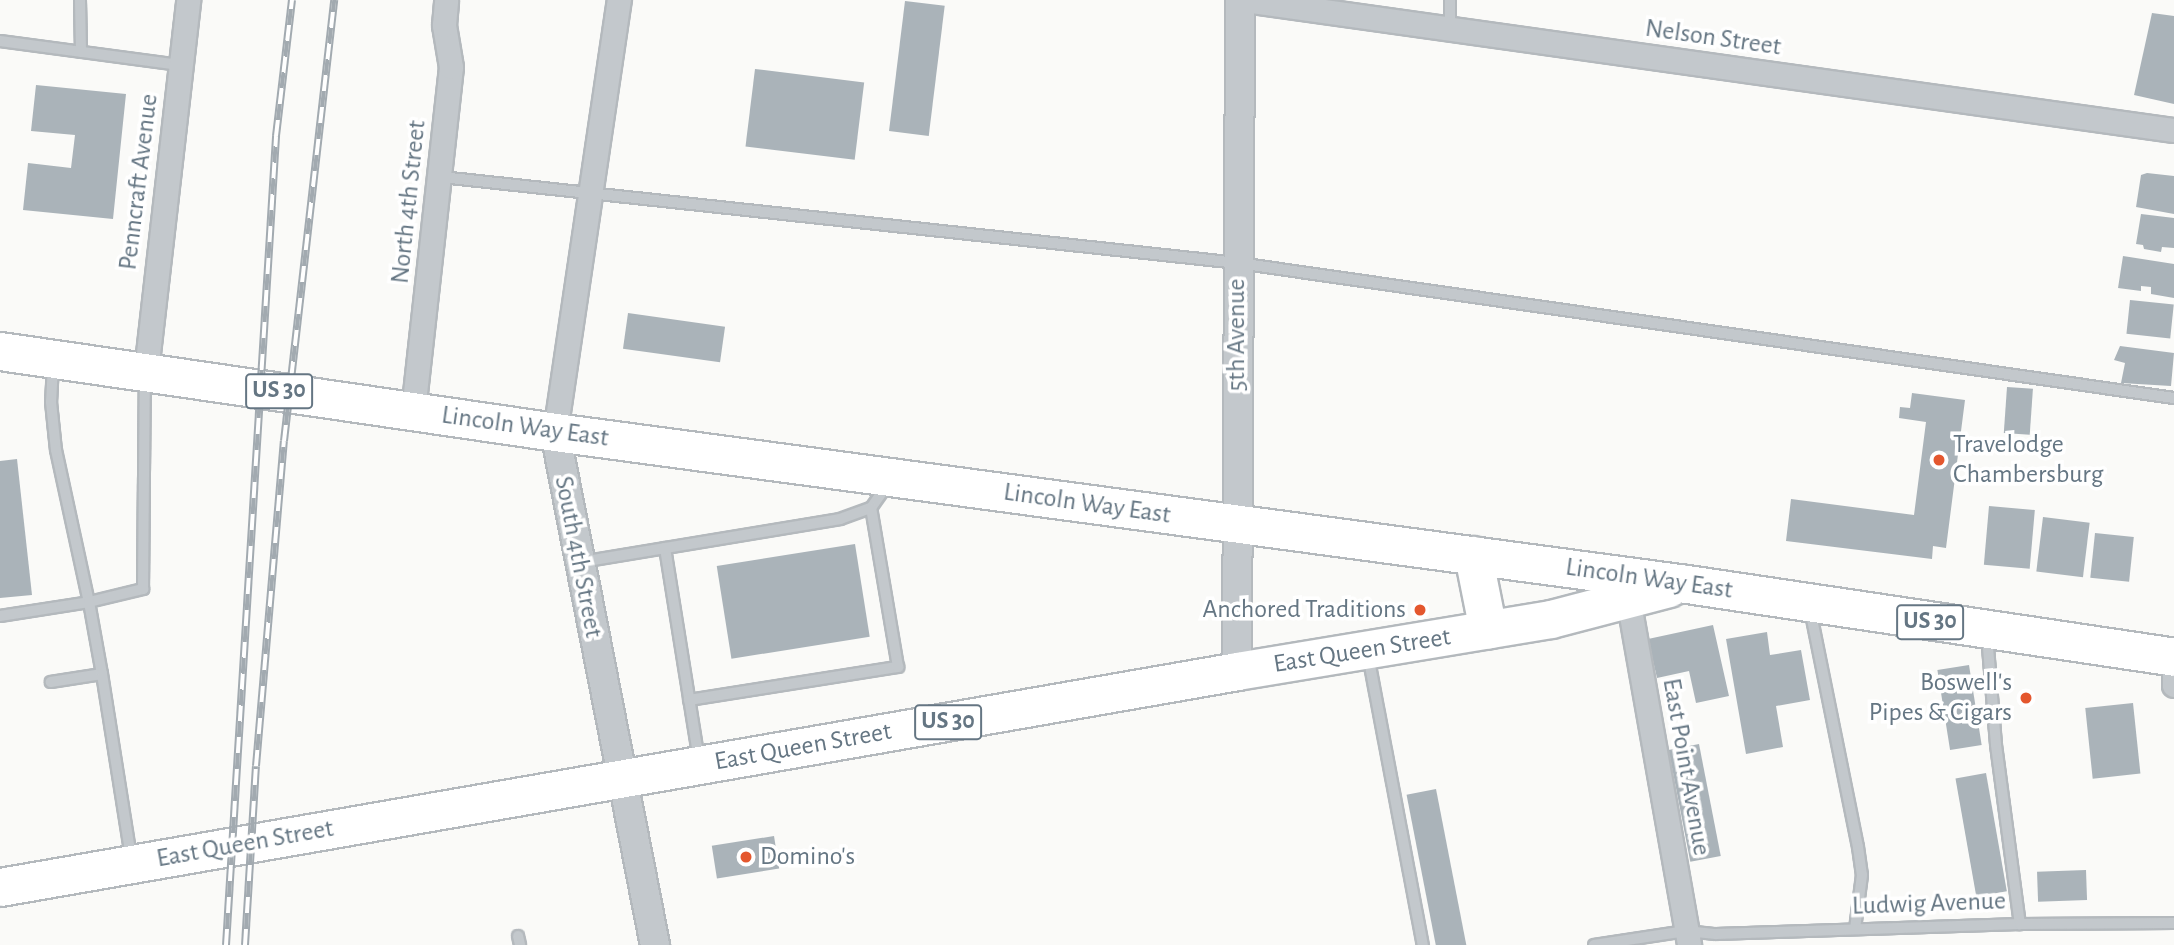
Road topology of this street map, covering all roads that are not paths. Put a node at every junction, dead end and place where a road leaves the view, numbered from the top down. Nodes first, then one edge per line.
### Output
1 (79, 0) edge
2 (188, 0) edge
3 (446, 0) edge
4 (619, 0) edge
5 (1242, 0) edge
6 (1450, 0) edge
7 (1450, 29) junction
8 (0, 41) edge
9 (81, 52) junction
10 (181, 65) junction
11 (2174, 130) edge
12 (441, 177) junction
13 (589, 194) junction
14 (1238, 263) junction
15 (0, 351) edge
16 (53, 358) junction
17 (146, 371) junction
18 (2174, 398) edge
19 (413, 411) junction
20 (555, 432) junction
21 (893, 477) junction
22 (871, 508) junction
23 (1236, 525) junction
24 (665, 548) junction
25 (1474, 555) junction
26 (579, 563) junction
27 (1687, 584) junction
28 (1628, 598) junction
29 (89, 602) junction
30 (1809, 603) junction
31 (0, 616) edge
32 (1488, 630) junction
33 (1986, 631) junction
34 (1367, 650) junction
35 (2174, 662) edge
36 (1237, 671) junction
37 (102, 674) junction
38 (51, 682) dead end
39 (689, 701) junction
40 (700, 765) junction
41 (621, 780) junction
42 (132, 864) junction
43 (0, 887) edge
44 (2174, 923) edge
45 (2020, 924) junction
46 (1855, 929) junction
47 (1688, 938) edge
48 (655, 945) edge
49 (1423, 945) edge
50 (1594, 945) edge

1 - 9 lane
2 - 10 street, Penncraft Avenue
3 - 12 street, North 4th Street
4 - 13 street, South 4th Street
5 - 7 street, Nelson Street
5 - 14 street, 5th Avenue
6 - 7 lane
7 - 11 street, Nelson Street
8 - 9 lane
9 - 10 lane
10 - 17 street, Penncraft Avenue
12 - 13 lane
12 - 19 street, North 4th Street
13 - 14 lane
13 - 20 street, South 4th Street
14 - 18 lane
14 - 23 street, 5th Avenue
15 - 16 highway, Lincoln Way East / US 30
16 - 17 highway, Lincoln Way East / US 30
16 - 29 lane
17 - 19 highway, Lincoln Way East / US 30
17 - 29 lane
19 - 20 highway, Lincoln Way East / US 30
20 - 21 highway, Lincoln Way East / US 30
20 - 26 street, South 4th Street
21 - 22 lane
21 - 23 highway, Lincoln Way East / US 30
22 - 24 lane
22 - 39 lane
23 - 25 highway, Lincoln Way East / US 30
23 - 36 street, 5th Avenue
24 - 26 lane
24 - 39 lane
25 - 27 highway, Lincoln Way East / US 30
25 - 32 highway
26 - 41 street, South 4th Street
27 - 28 highway, East Queen Street / US 30
27 - 30 highway, Lincoln Way East / US 30
28 - 32 highway, East Queen Street / US 30
28 - 47 street, East Point Avenue
29 - 31 lane
29 - 37 lane
30 - 33 highway, Lincoln Way East / US 30
30 - 46 lane
32 - 34 highway, East Queen Street / US 30
33 - 35 highway, Lincoln Way East / US 30
33 - 45 lane
34 - 36 highway, East Queen Street / US 30
34 - 49 lane
36 - 40 highway, East Queen Street / US 30
37 - 38 lane
37 - 42 lane
39 - 40 lane
40 - 41 highway, East Queen Street / US 30
41 - 42 highway, East Queen Street / US 30
41 - 48 street, South 4th Street
42 - 43 highway, East Queen Street / US 30
44 - 45 lane, Ludwig Avenue
45 - 46 lane, Ludwig Avenue
46 - 47 lane, Ludwig Avenue
47 - 50 lane

